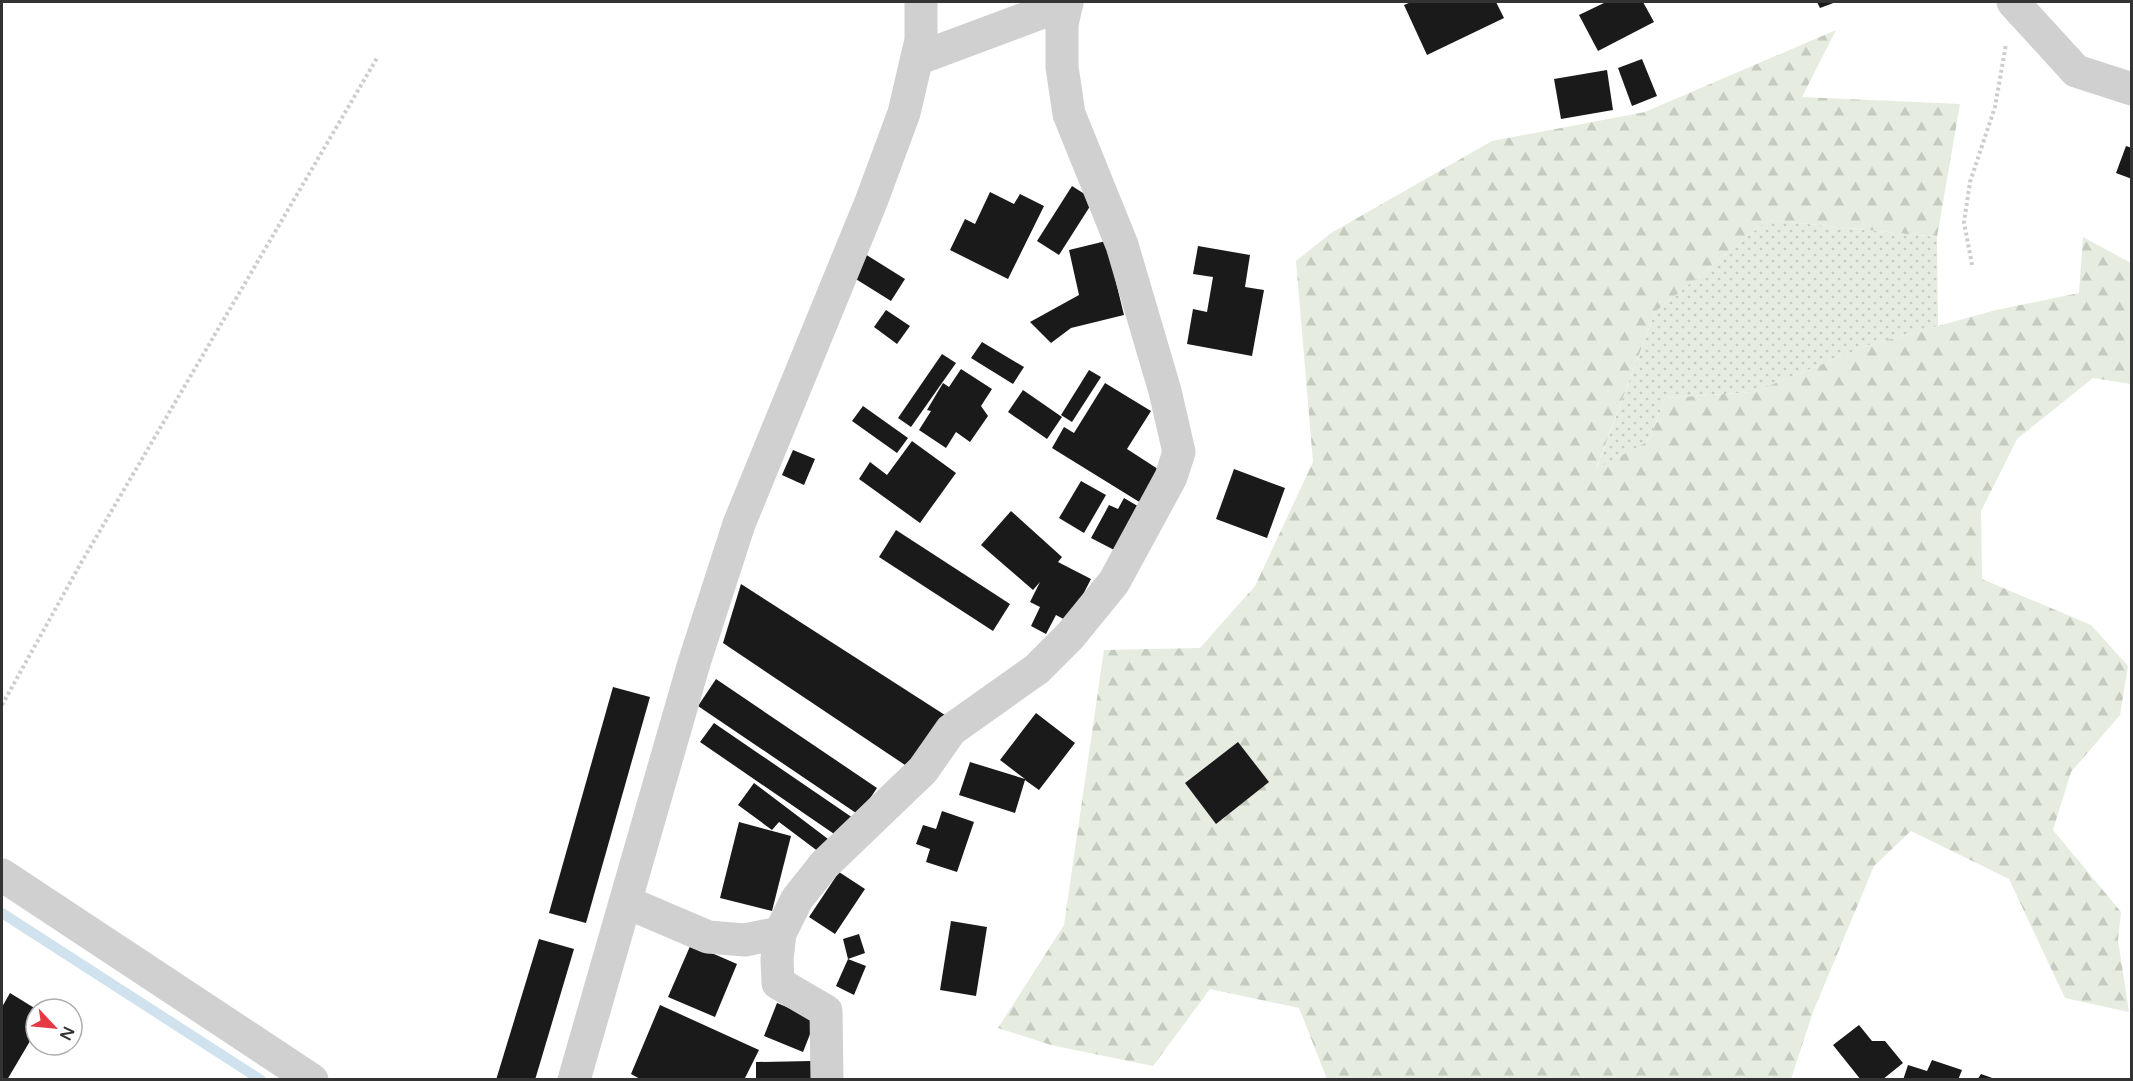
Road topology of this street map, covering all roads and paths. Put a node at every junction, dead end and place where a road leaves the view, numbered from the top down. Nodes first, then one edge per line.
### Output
1 (921, 2) edge
2 (1067, 2) edge
3 (2009, 17) edge
4 (377, 58) dead end
5 (917, 59) junction
6 (2132, 89) edge
7 (1972, 265) dead end
8 (2, 705) edge
9 (2, 875) edge
10 (626, 902) junction
11 (780, 933) junction
12 (578, 1078) edge
13 (312, 1080) edge
14 (827, 1080) edge

1 - 5 street
2 - 5 street
2 - 11 street
3 - 6 street
3 - 7 path
4 - 8 path
5 - 10 street
9 - 13 street
10 - 11 street
10 - 12 street
11 - 14 street

